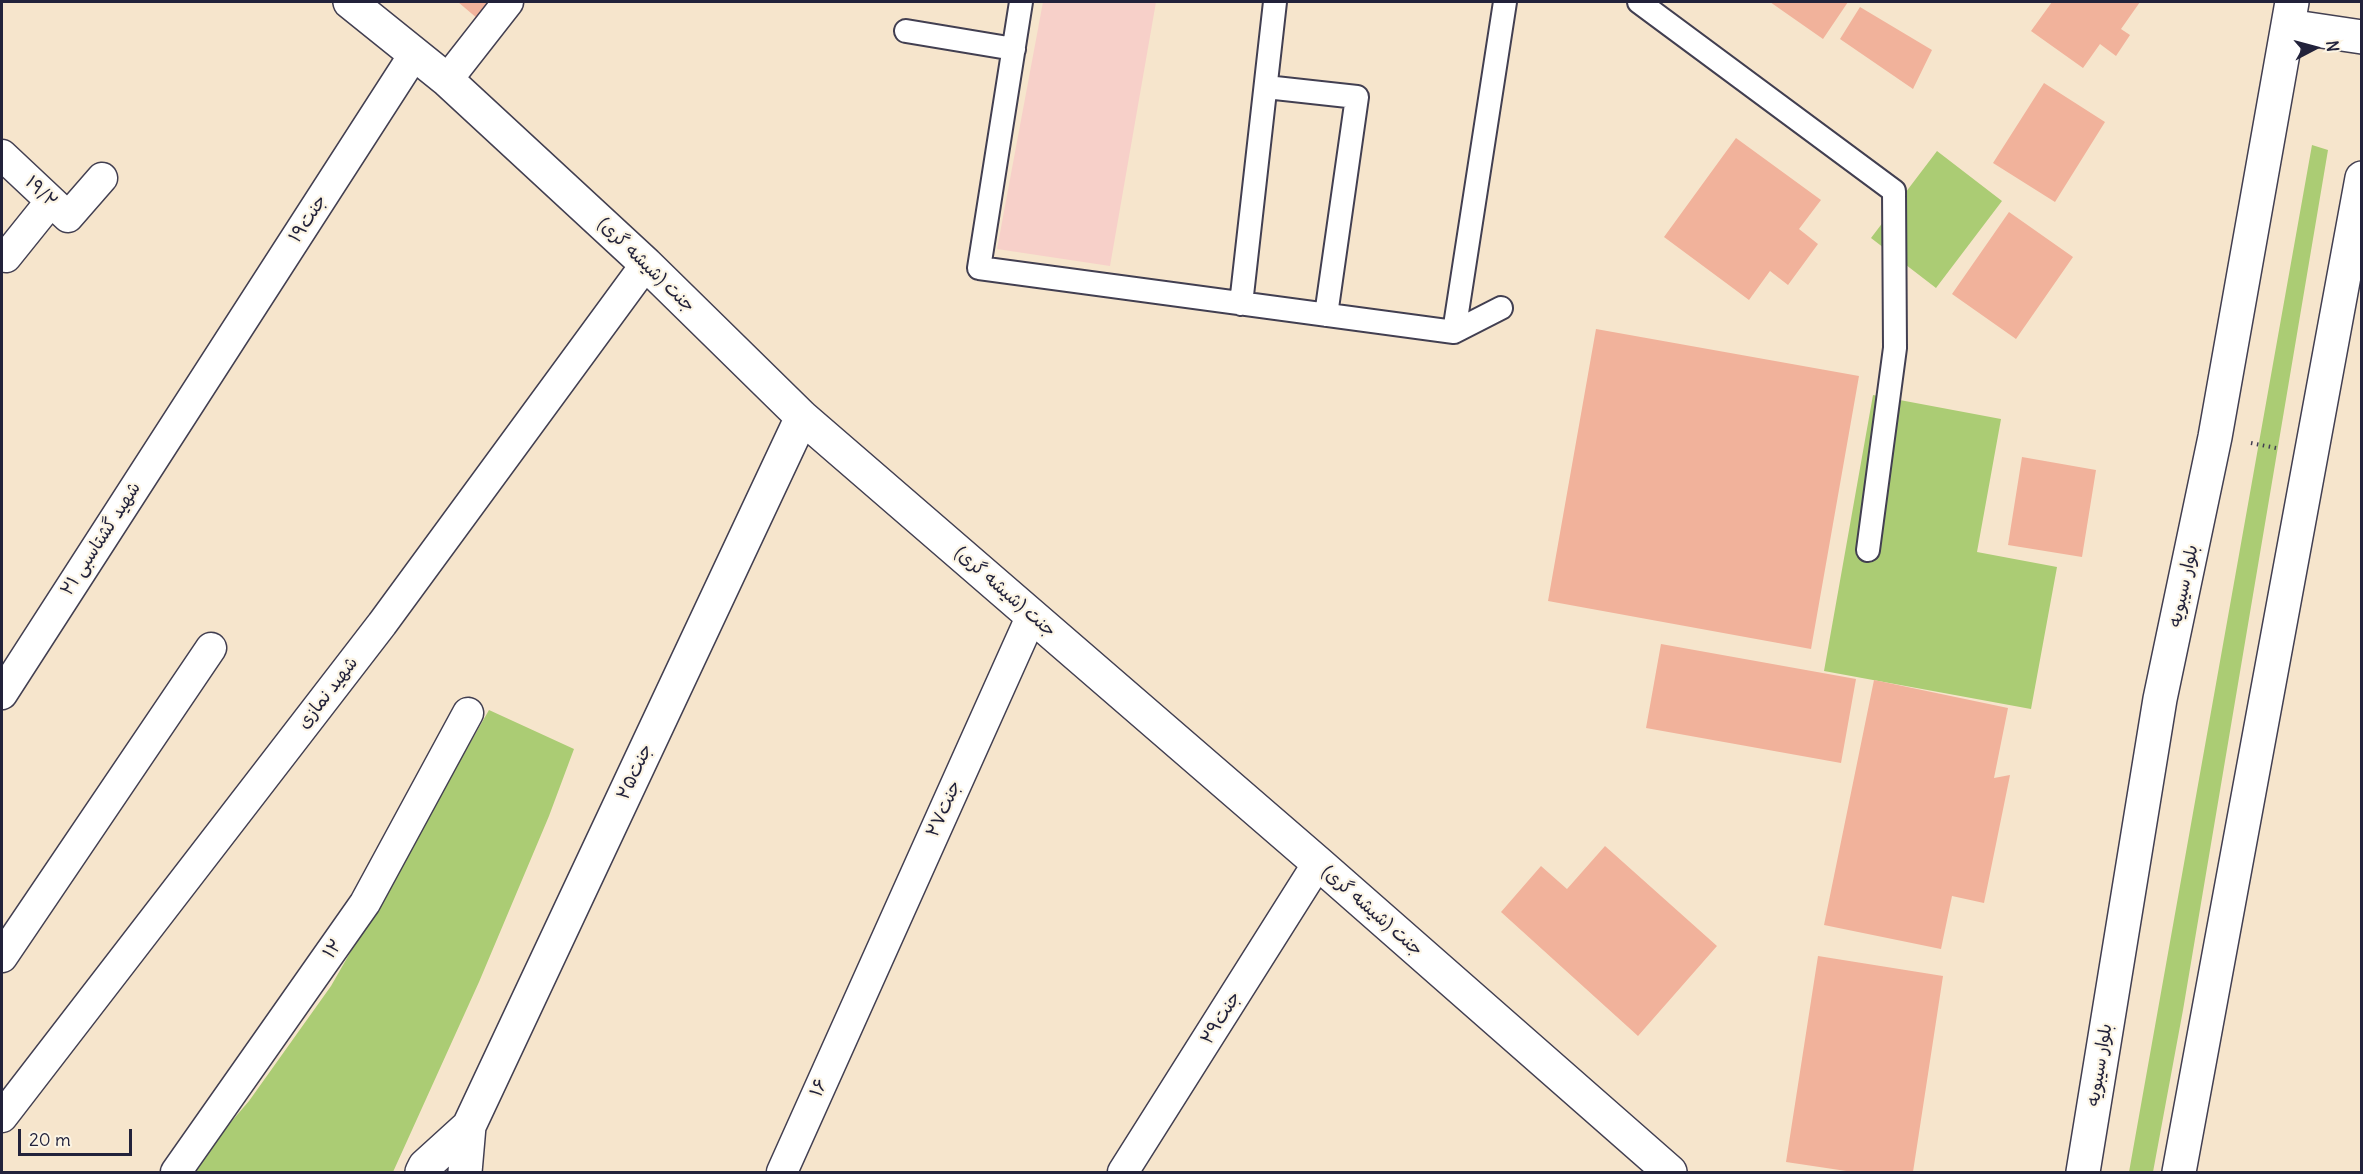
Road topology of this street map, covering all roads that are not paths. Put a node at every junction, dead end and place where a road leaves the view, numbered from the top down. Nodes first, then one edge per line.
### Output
1 (350, 2) edge
2 (508, 2) edge
3 (1021, 2) edge
4 (1275, 2) edge
5 (1505, 2) edge
6 (1639, 2) edge
7 (2290, 14) edge
8 (906, 31) dead end
9 (2361, 37) edge
10 (1014, 49) junction
11 (415, 53) junction
12 (447, 80) junction
13 (1266, 87) junction
14 (2, 155) edge
15 (102, 178) dead end
16 (2361, 178) edge
17 (51, 201) junction
18 (2359, 213) edge
19 (6, 257) dead end
20 (646, 264) junction
21 (1241, 304) junction
22 (1501, 308) dead end
23 (1326, 315) junction
24 (1454, 332) junction
25 (200, 385) joint
26 (802, 417) junction
27 (1868, 549) dead end
28 (1032, 615) junction
29 (211, 648) dead end
30 (2, 694) edge
31 (468, 713) dead end
32 (1318, 863) junction
33 (2, 957) edge
34 (857, 1002) joint
35 (2, 1117) edge
36 (469, 1126) junction
37 (176, 1173) edge
38 (422, 1173) edge
39 (465, 1173) edge
40 (782, 1173) edge
41 (1123, 1173) edge
42 (1670, 1173) edge
43 (2083, 1173) edge
44 (2179, 1173) edge

1 - 11 street, جنت (شیشه گری)
2 - 12 street
3 - 10 street
4 - 13 street
5 - 24 street
6 - 27 street
7 - 9 street
7 - 43 street, بلوار سیبویه
8 - 10 street
10 - 21 street
11 - 12 street, جنت (شیشه گری)
11 - 25 street, جنت۱۹
12 - 20 street, جنت (شیشه گری)
13 - 21 street
13 - 23 street
14 - 17 street, ۱۹/۲
15 - 17 street, ۱۹/۲
16 - 18 street
17 - 19 street
18 - 44 street
20 - 26 street, جنت (شیشه گری)
20 - 35 street, شهید نمازی
21 - 23 street
22 - 24 street
23 - 24 street
25 - 30 street, شهید گشتاسبی ۲۱
26 - 28 street, جنت (شیشه گری)
26 - 36 street, جنت۲۵
28 - 32 street, جنت (شیشه گری)
28 - 34 street, جنت۲۷
29 - 33 street
31 - 37 street, ۱۲
32 - 41 street, جنت۲۹
32 - 42 street, جنت (شیشه گری)
34 - 40 street, ۱۶
36 - 38 street
36 - 39 street

